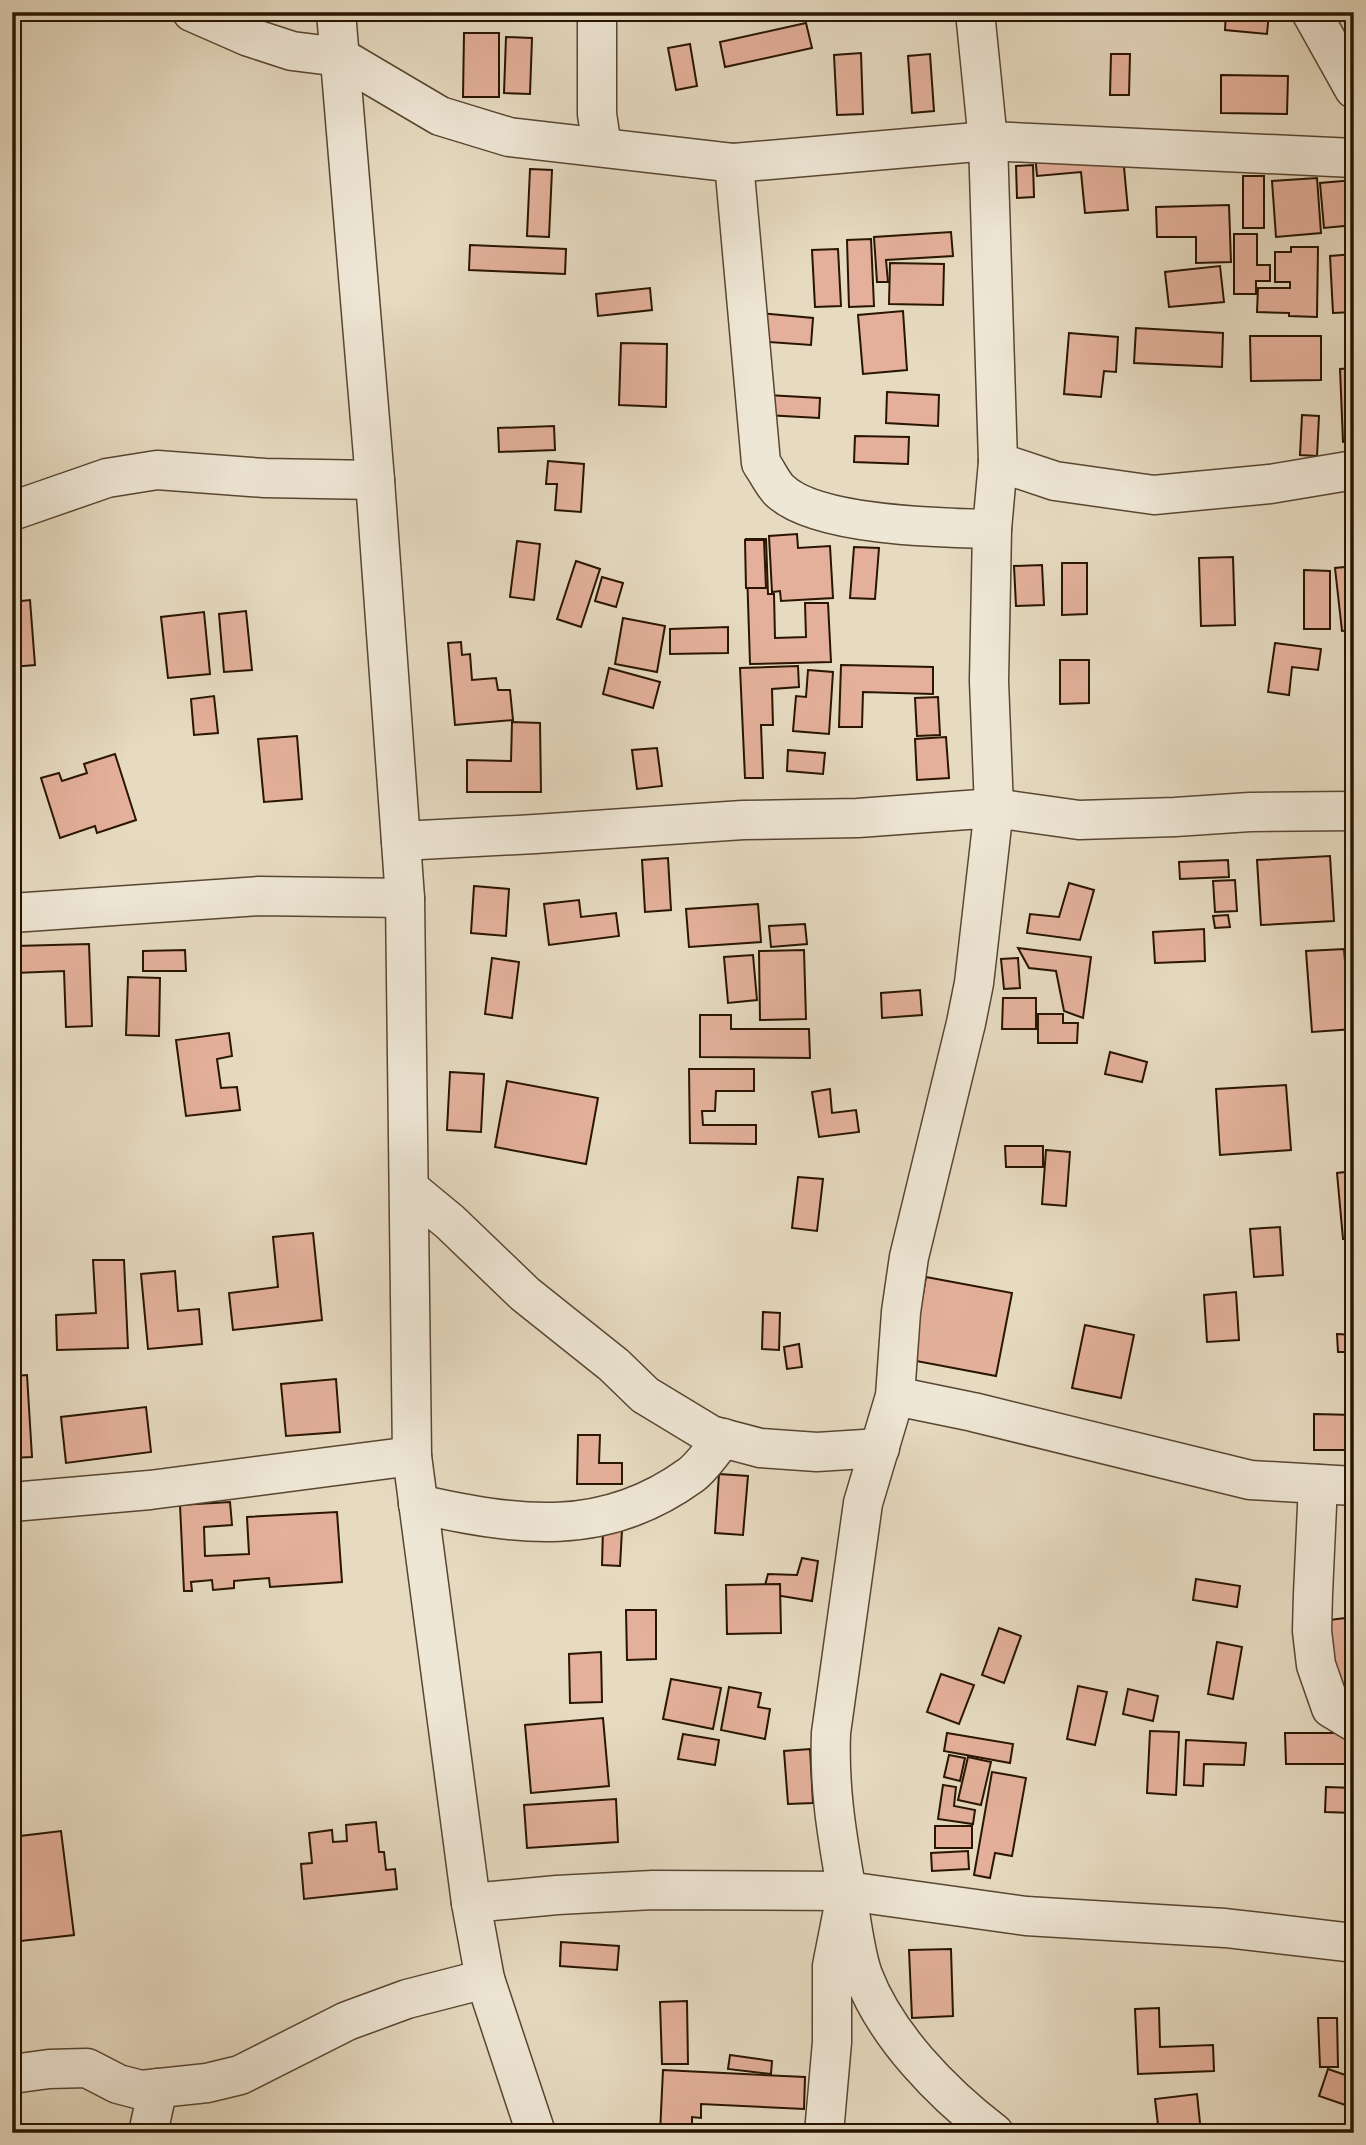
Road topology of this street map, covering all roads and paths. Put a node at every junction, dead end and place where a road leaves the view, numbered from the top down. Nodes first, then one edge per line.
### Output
1 (192, 12) edge
2 (336, 12) edge
3 (597, 12) edge
4 (975, 12) edge
5 (1311, 12) edge
6 (340, 58) junction
7 (1354, 89) edge
8 (988, 141) junction
9 (602, 147) junction
10 (1354, 158) edge
11 (734, 163) junction
12 (998, 462) junction
13 (1354, 470) edge
14 (375, 480) junction
15 (12, 511) edge
16 (992, 529) junction
17 (994, 808) junction
18 (1354, 811) edge
19 (401, 841) junction
20 (405, 898) junction
21 (12, 913) edge
22 (410, 1189) junction
23 (895, 1396) junction
24 (723, 1438) junction
25 (880, 1448) junction
26 (412, 1456) junction
27 (1336, 1485) edge
28 (12, 1502) edge
29 (418, 1504) junction
30 (1354, 1722) edge
31 (847, 1891) junction
32 (471, 1903) junction
33 (1354, 1943) edge
34 (485, 1979) junction
35 (12, 2074) edge
36 (158, 2088) junction
37 (148, 2133) edge
38 (536, 2133) edge
39 (824, 2133) edge
40 (994, 2133) edge

1 - 6 street
2 - 6 street
3 - 9 street
4 - 8 street
5 - 7 street
6 - 9 street
6 - 14 street
8 - 10 street
8 - 11 street
8 - 12 street
9 - 11 street
11 - 16 street
12 - 13 street
12 - 16 street
14 - 15 street
14 - 19 street
16 - 17 street
17 - 18 street
17 - 19 street
17 - 23 street
19 - 20 street
20 - 21 street
20 - 22 street
22 - 24 street
22 - 26 street
23 - 25 street
23 - 27 street
24 - 25 street
24 - 29 street
25 - 31 street
26 - 28 street
26 - 29 street
27 - 30 street
29 - 32 street
31 - 32 street
31 - 33 street
31 - 39 street
31 - 40 street
32 - 34 street
34 - 36 street
34 - 38 street
35 - 36 street
36 - 37 street

